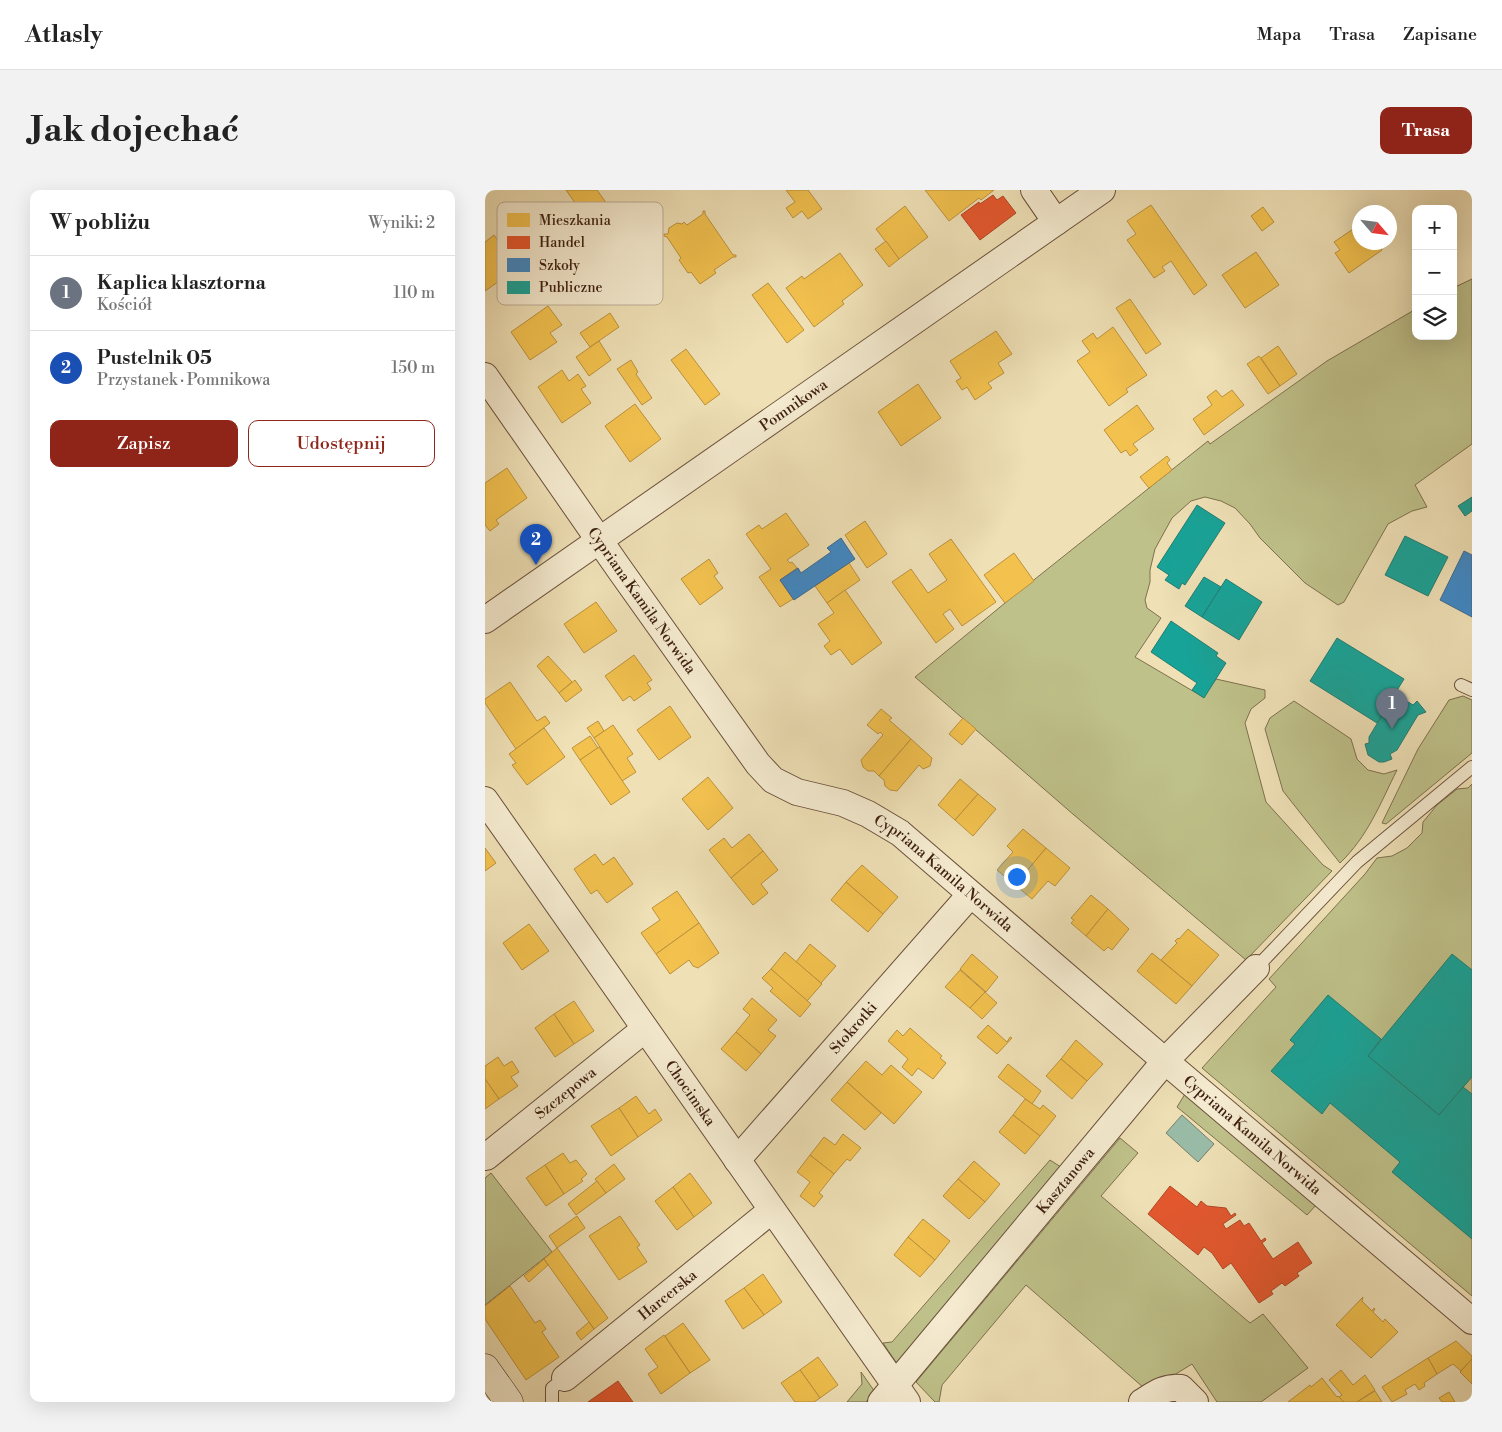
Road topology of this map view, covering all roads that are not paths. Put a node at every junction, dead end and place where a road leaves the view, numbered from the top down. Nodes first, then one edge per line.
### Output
1 (1034, 190) edge
2 (1102, 190) edge
3 (1057, 222) junction
4 (485, 376) edge
5 (599, 540) junction
6 (485, 620) edge
7 (1472, 767) edge
8 (485, 800) edge
9 (970, 895) junction
10 (1256, 968) joint
11 (645, 1029) junction
12 (1165, 1061) junction
13 (486, 1157) edge
14 (737, 1160) junction
15 (772, 1210) junction
16 (1472, 1321) edge
17 (485, 1368) edge
18 (565, 1378) joint
19 (894, 1396) edge
20 (1191, 1397) edge
21 (509, 1402) edge
22 (552, 1402) edge
23 (1142, 1402) edge

1 - 3 street
2 - 3 street, Pomnikowa
3 - 5 street, Pomnikowa
4 - 5 street, Cypriana Kamila Norwida
5 - 6 street, Pomnikowa
5 - 9 street, Cypriana Kamila Norwida
7 - 10 lane
8 - 11 street, Chocimska
9 - 12 street, Cypriana Kamila Norwida
9 - 14 street, Stokrotki
10 - 12 street, Kasztanowa
11 - 13 street, Szczepowa
11 - 14 street, Chocimska
12 - 16 street, Cypriana Kamila Norwida
12 - 19 street, Kasztanowa
14 - 15 street, Chocimska
15 - 18 street, Harcerska
15 - 19 street, Chocimska
17 - 21 main road
18 - 22 lane
20 - 23 street

